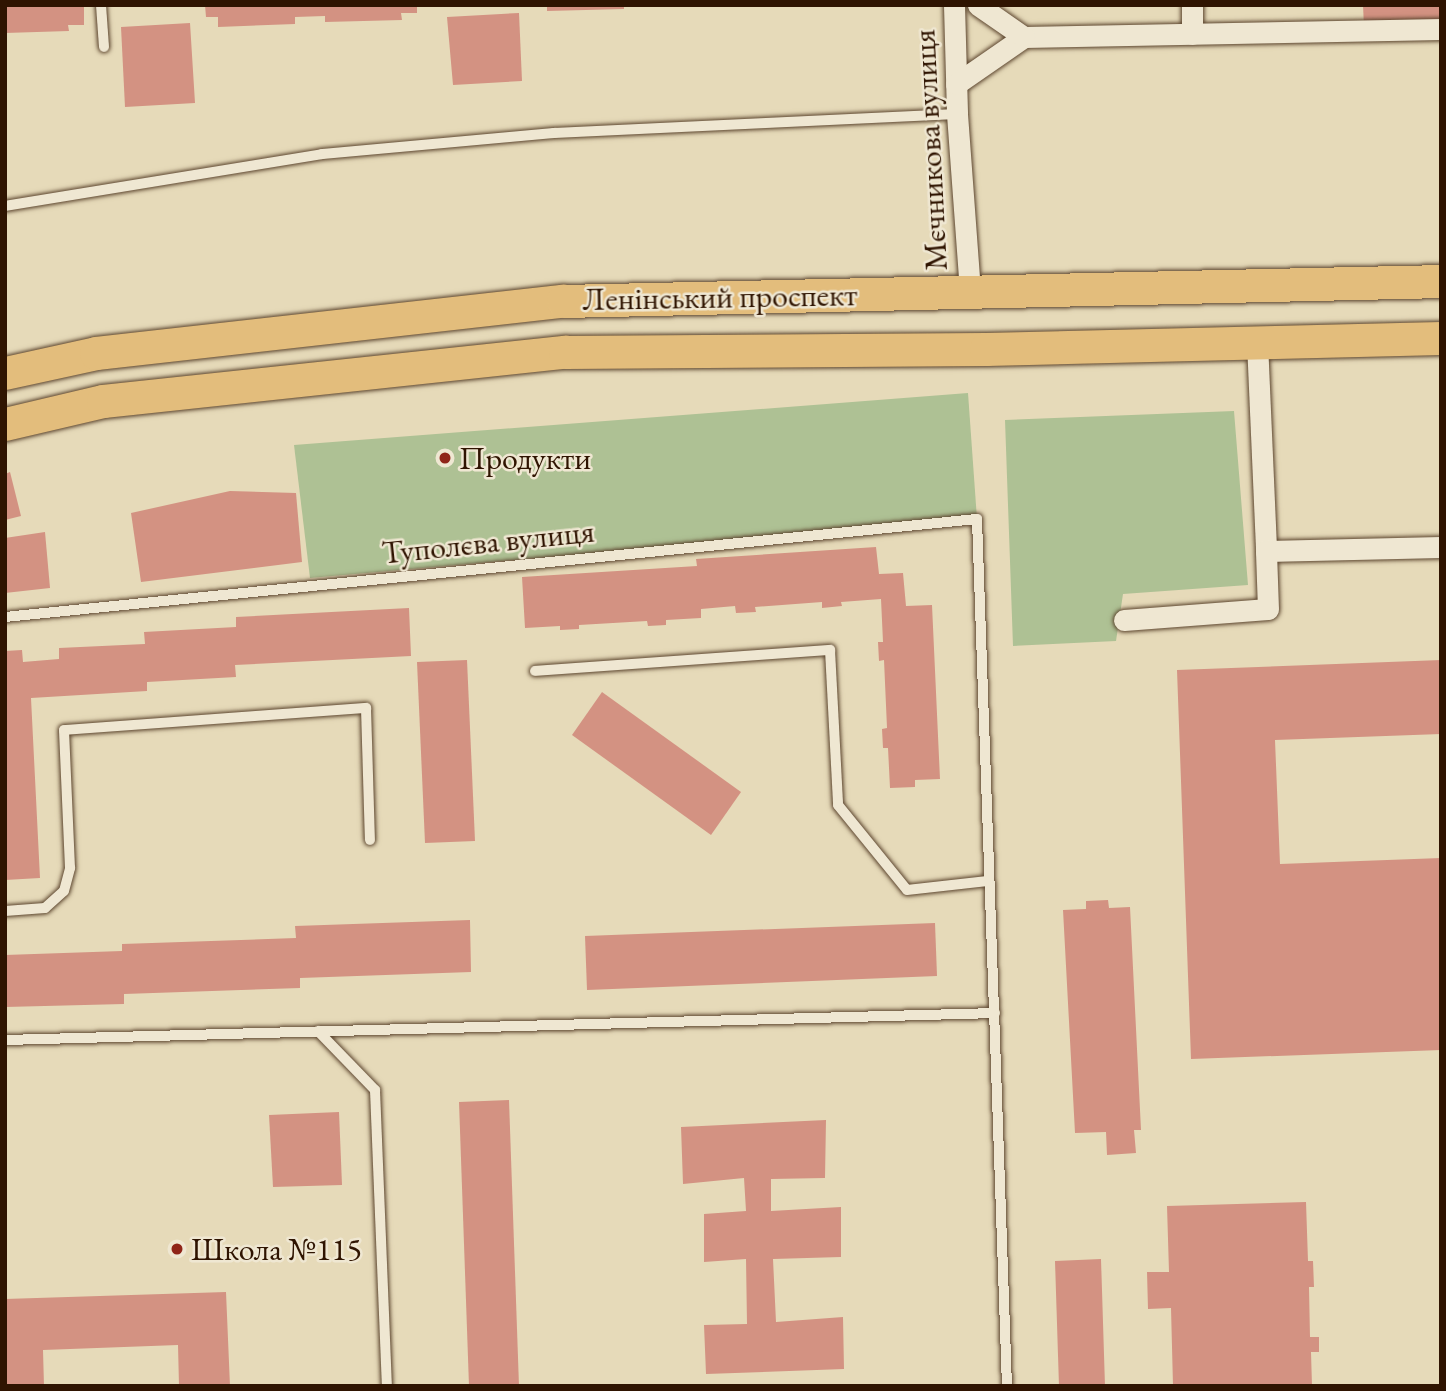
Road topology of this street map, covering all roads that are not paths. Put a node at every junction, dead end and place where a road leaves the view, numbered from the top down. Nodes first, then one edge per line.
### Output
1 (101, 5) edge
2 (954, 5) edge
3 (978, 5) edge
4 (1192, 5) edge
5 (1441, 29) edge
6 (1192, 34) junction
7 (1024, 37) junction
8 (104, 47) dead end
9 (956, 84) junction
10 (957, 114) junction
11 (5, 206) edge
12 (1441, 281) edge
13 (970, 292) junction
14 (1441, 338) edge
15 (1257, 342) junction
16 (5, 373) edge
17 (5, 424) edge
18 (1441, 547) edge
19 (1266, 551) junction
20 (5, 617) edge
21 (1124, 620) dead end
22 (535, 671) dead end
23 (370, 840) dead end
24 (987, 881) junction
25 (5, 911) edge
26 (995, 1013) junction
27 (318, 1031) junction
28 (5, 1040) edge
29 (387, 1386) edge
30 (1007, 1386) edge

1 - 8 lane
2 - 9 street, Мєчникова вулиця
3 - 7 street
4 - 6 street
5 - 6 street
6 - 7 street
7 - 9 street
9 - 10 street, Мєчникова вулиця
10 - 11 lane
10 - 13 street, Мєчникова вулиця
12 - 13 main road, Ленінський проспект
13 - 16 main road, Ленінський проспект
14 - 15 main road, Ленінський проспект
15 - 17 main road, Ленінський проспект
15 - 19 street
18 - 19 street
19 - 21 street
20 - 24 lane, Туполєва вулиця
22 - 24 lane
23 - 25 lane
24 - 26 lane
26 - 27 lane
26 - 30 lane
27 - 28 lane
27 - 29 lane

